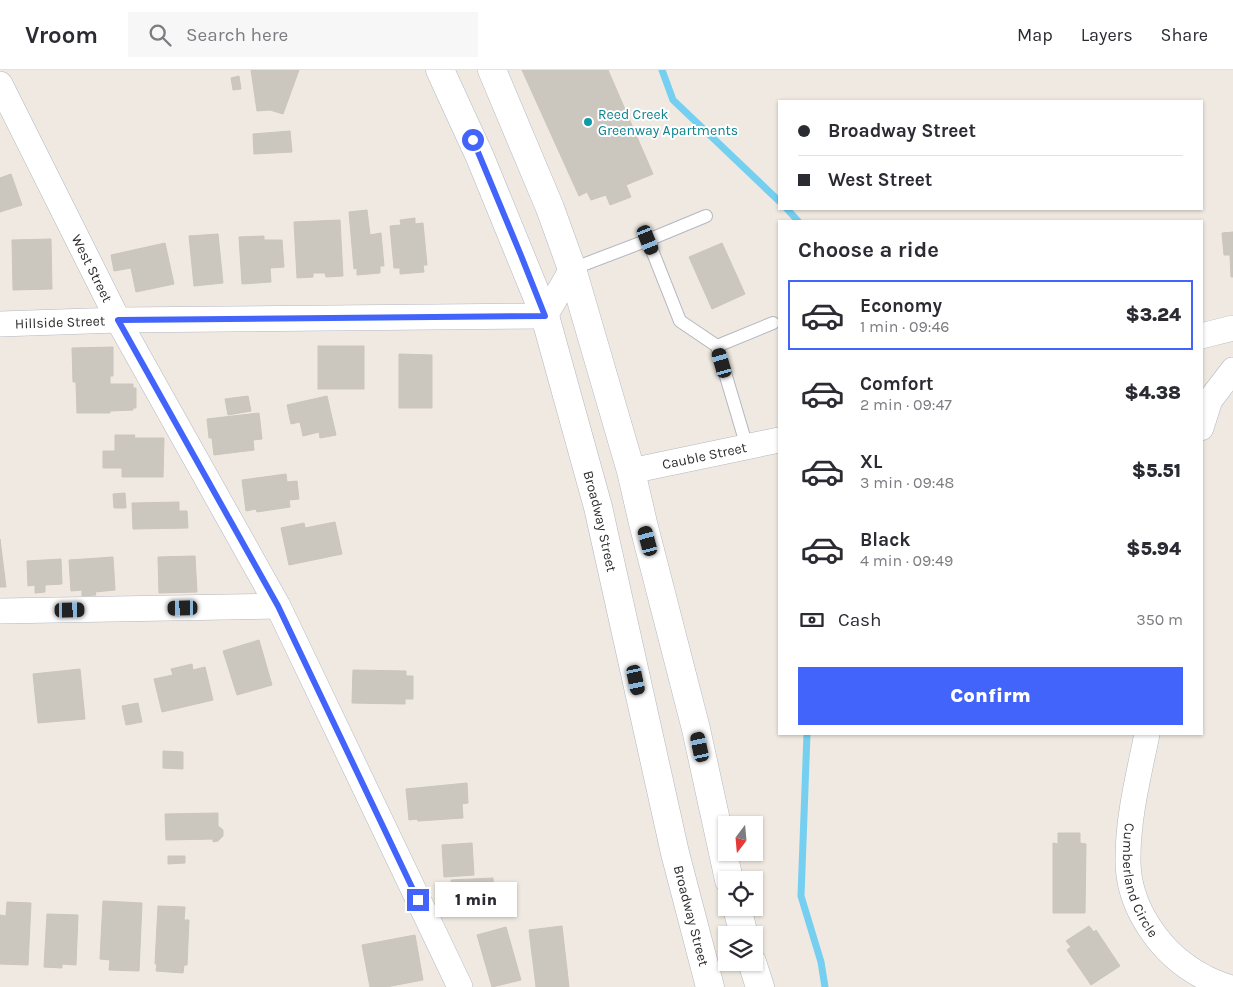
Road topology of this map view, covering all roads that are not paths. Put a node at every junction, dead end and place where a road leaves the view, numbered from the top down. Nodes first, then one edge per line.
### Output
1 (440, 70) edge
2 (492, 70) edge
3 (0, 84) edge
4 (706, 216) dead end
5 (648, 240) junction
6 (572, 268) junction
7 (545, 316) junction
8 (118, 320) junction
9 (773, 323) dead end
10 (0, 324) edge
11 (1233, 328) edge
12 (1203, 336) edge
13 (717, 346) junction
14 (1233, 370) edge
15 (1203, 422) edge
16 (778, 440) edge
17 (747, 446) junction
18 (631, 471) junction
19 (278, 606) junction
20 (0, 611) edge
21 (1147, 735) edge
22 (727, 871) edge
23 (755, 971) edge
24 (460, 987) edge
25 (710, 987) edge
26 (760, 987) edge
27 (1228, 987) edge

1 - 7 main road, Broadway Street
2 - 6 main road
3 - 8 street, West Street
4 - 5 lane
5 - 6 lane
5 - 13 lane
6 - 7 street
6 - 18 main road
7 - 8 street, Hillside Street
7 - 25 main road, Broadway Street
8 - 10 street, Hillside Street
8 - 19 street, West Street
9 - 13 lane
11 - 12 street
13 - 17 lane
14 - 15 street
16 - 17 street, Cauble Street
17 - 18 street, Cauble Street
18 - 22 main road
19 - 20 street
19 - 24 street, West Street
21 - 27 street, Cumberland Circle
23 - 26 main road

